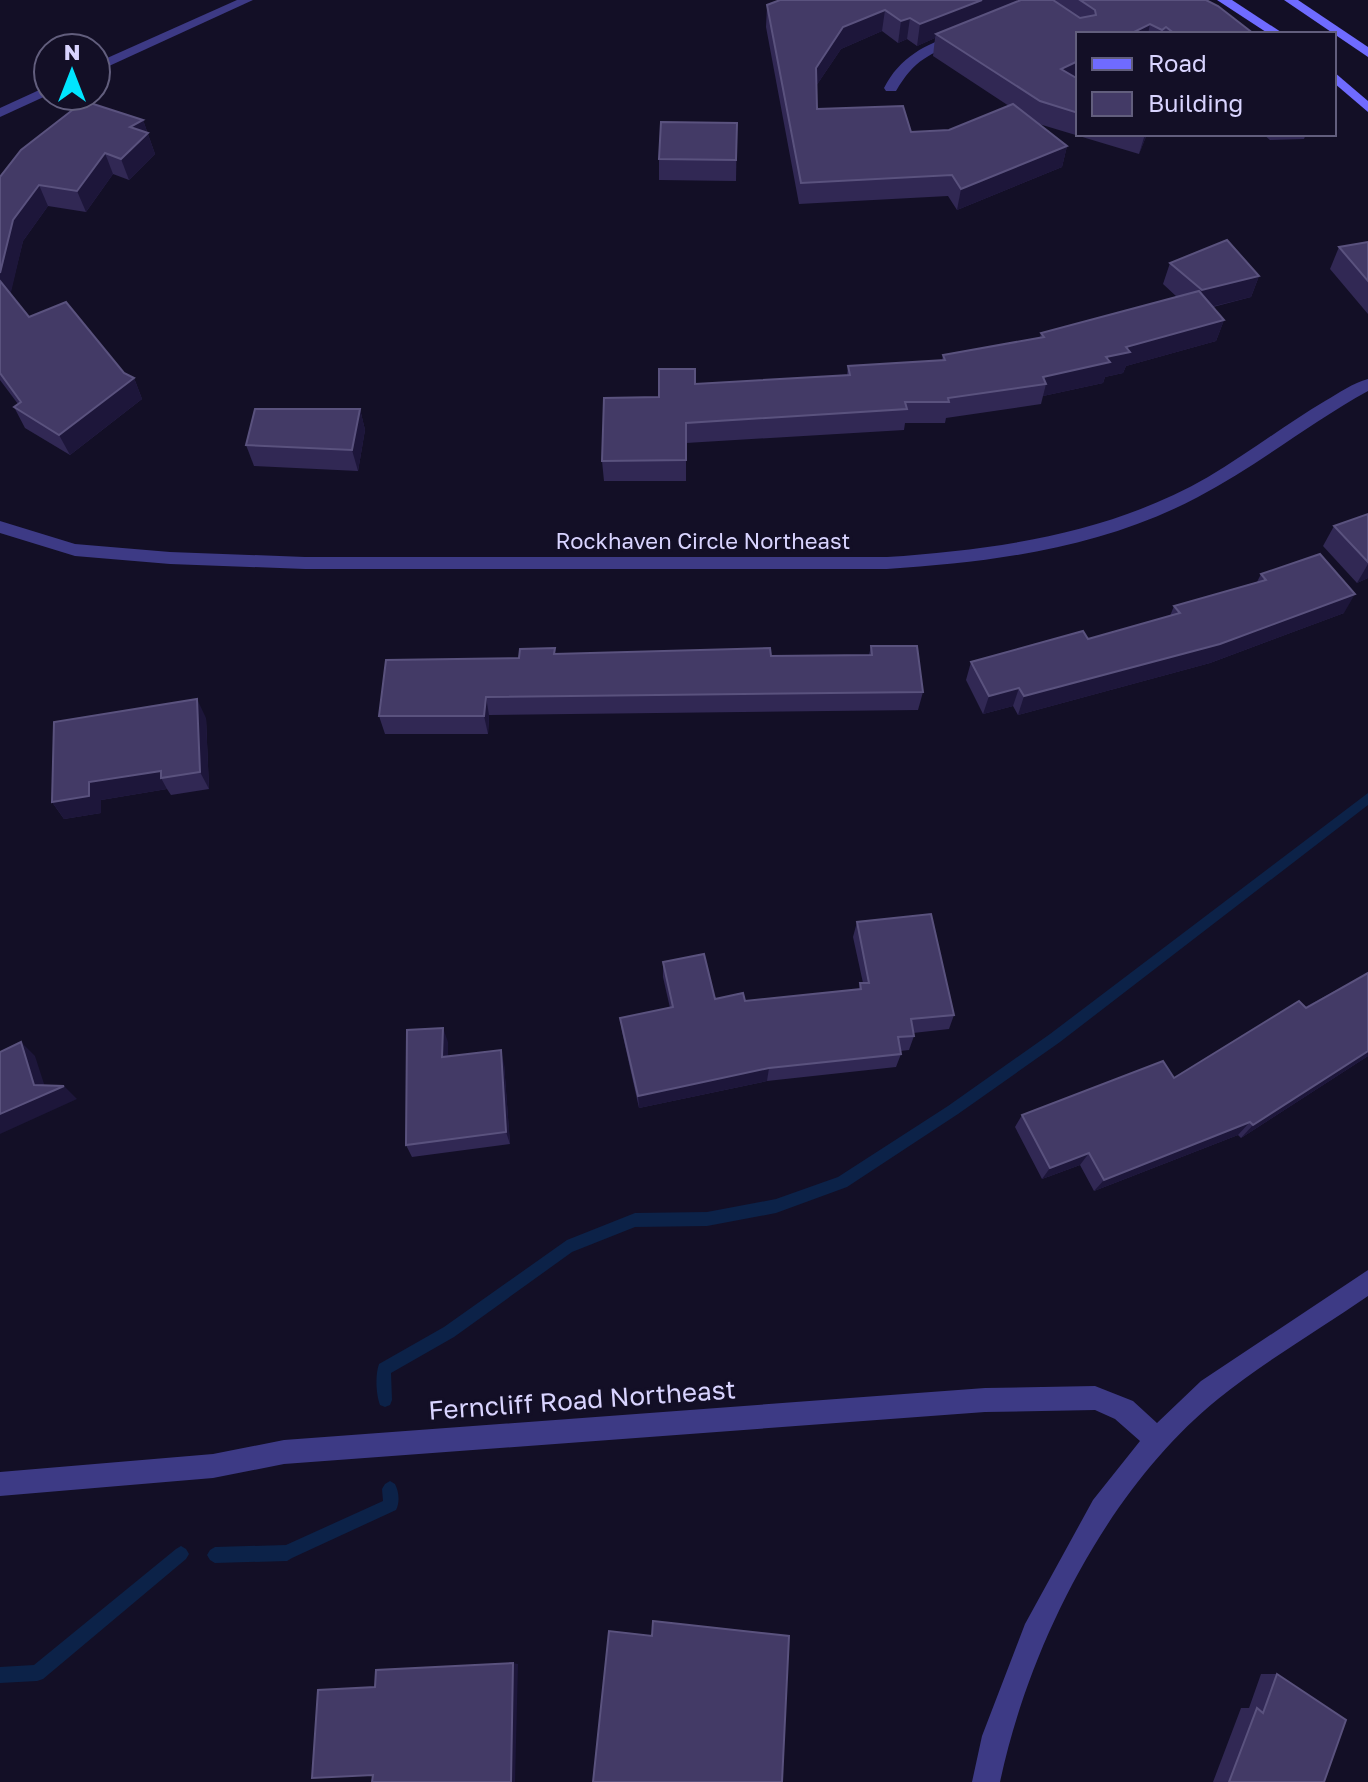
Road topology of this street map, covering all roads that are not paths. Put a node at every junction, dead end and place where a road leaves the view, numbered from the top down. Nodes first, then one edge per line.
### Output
1 (247, 0) edge
2 (1223, 0) edge
3 (1290, 0) edge
4 (1310, 0) edge
5 (1275, 32) edge
6 (970, 33) edge
7 (1343, 33) junction
8 (1368, 53) edge
9 (112, 61) edge
10 (1336, 78) edge
11 (891, 88) dead end
12 (32, 98) edge
13 (1368, 108) edge
14 (0, 113) edge
15 (1368, 384) edge
16 (0, 527) edge
17 (1368, 1282) edge
18 (1157, 1439) junction
19 (0, 1484) edge
20 (986, 1782) edge

1 - 9 street
2 - 5 main road
3 - 7 main road
4 - 7 main road
6 - 11 street
7 - 8 main road
10 - 13 main road
12 - 14 street
15 - 16 street, Rockhaven Circle Northeast
17 - 18 street
18 - 19 street, Ferncliff Road Northeast
18 - 20 street

